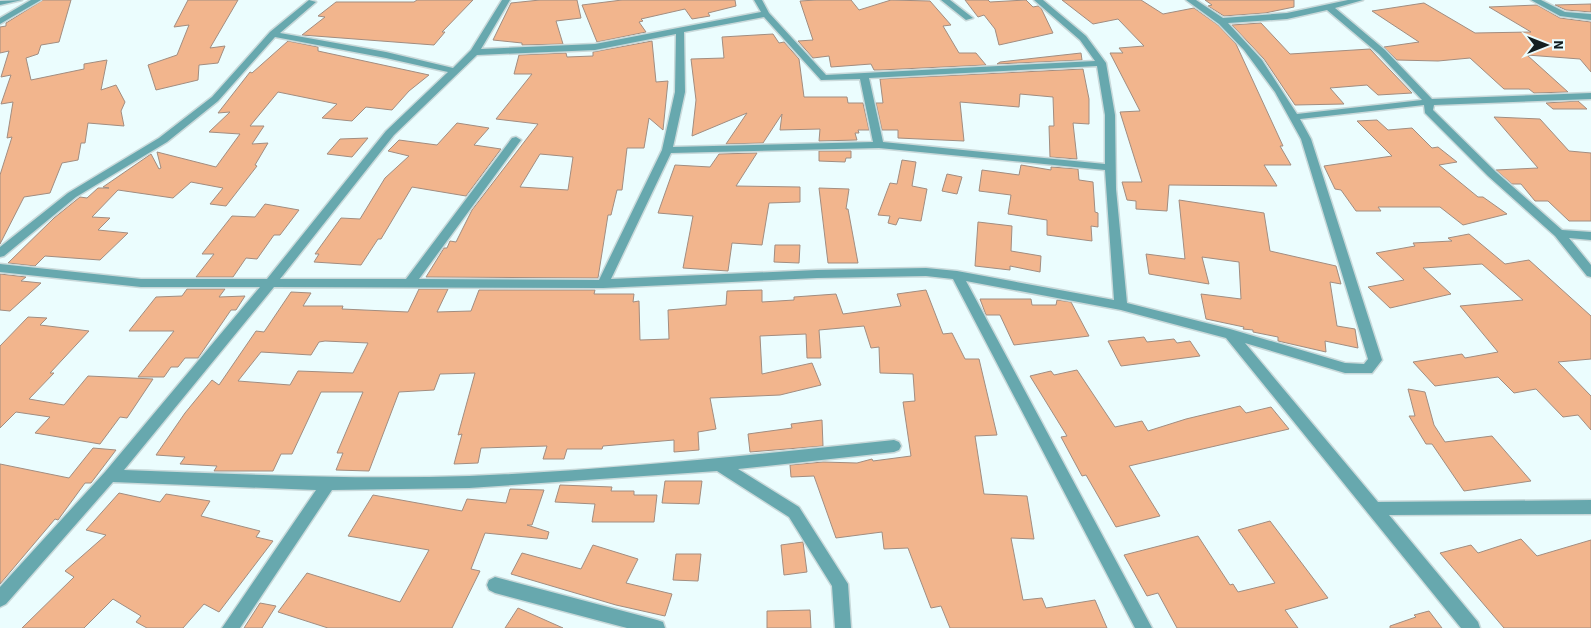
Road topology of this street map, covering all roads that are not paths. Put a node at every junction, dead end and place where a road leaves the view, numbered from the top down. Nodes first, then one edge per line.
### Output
1 (18, 0) edge
2 (37, 0) edge
3 (506, 0) edge
4 (758, 0) edge
5 (944, 0) edge
6 (1042, 0) edge
7 (1190, 0) edge
8 (1358, 0) edge
9 (1535, 0) edge
10 (312, 2) dead end
11 (0, 3) edge
12 (1330, 8) junction
13 (766, 14) junction
14 (1591, 17) edge
15 (969, 18) dead end
16 (0, 21) edge
17 (1221, 21) junction
18 (680, 32) junction
19 (273, 34) junction
20 (475, 52) junction
21 (1101, 63) junction
22 (455, 71) junction
23 (864, 76) junction
24 (1591, 96) edge
25 (1429, 102) junction
26 (1295, 117) junction
27 (516, 140) dead end
28 (879, 145) junction
29 (667, 150) junction
30 (1109, 167) junction
31 (1559, 233) junction
32 (1591, 236) edge
33 (0, 253) edge
34 (0, 268) edge
35 (1591, 273) edge
36 (957, 275) junction
37 (270, 284) junction
38 (409, 284) junction
39 (603, 284) junction
40 (1122, 306) junction
41 (1230, 334) junction
42 (894, 446) dead end
43 (719, 465) junction
44 (110, 476) junction
45 (328, 484) junction
46 (1591, 507) edge
47 (1372, 509) junction
48 (496, 585) dead end
49 (0, 599) edge
50 (230, 628) edge
51 (657, 628) edge
52 (843, 628) edge
53 (1144, 628) edge
54 (1472, 628) edge

1 - 11 street
2 - 16 street
3 - 20 street
4 - 13 street
5 - 15 street
6 - 21 street
7 - 17 street
8 - 12 street
9 - 14 street
10 - 19 street
12 - 17 street
12 - 25 street
13 - 18 street
13 - 23 street
17 - 26 street
18 - 20 street
18 - 29 street
19 - 22 street
19 - 33 street
20 - 22 street
21 - 23 street
21 - 30 street
22 - 37 street
23 - 28 street
24 - 25 street
25 - 26 street
25 - 31 street
26 - 41 street
27 - 38 street
28 - 29 street
28 - 30 street
29 - 39 street
30 - 40 street
31 - 32 street
31 - 35 street
34 - 37 street
36 - 39 street
36 - 40 street
36 - 53 street
37 - 38 street
37 - 44 street
38 - 39 street
40 - 41 street
41 - 47 street
42 - 43 street
43 - 45 street
43 - 52 street
44 - 45 street
44 - 49 street
45 - 50 street
46 - 47 street
47 - 54 street
48 - 51 street

